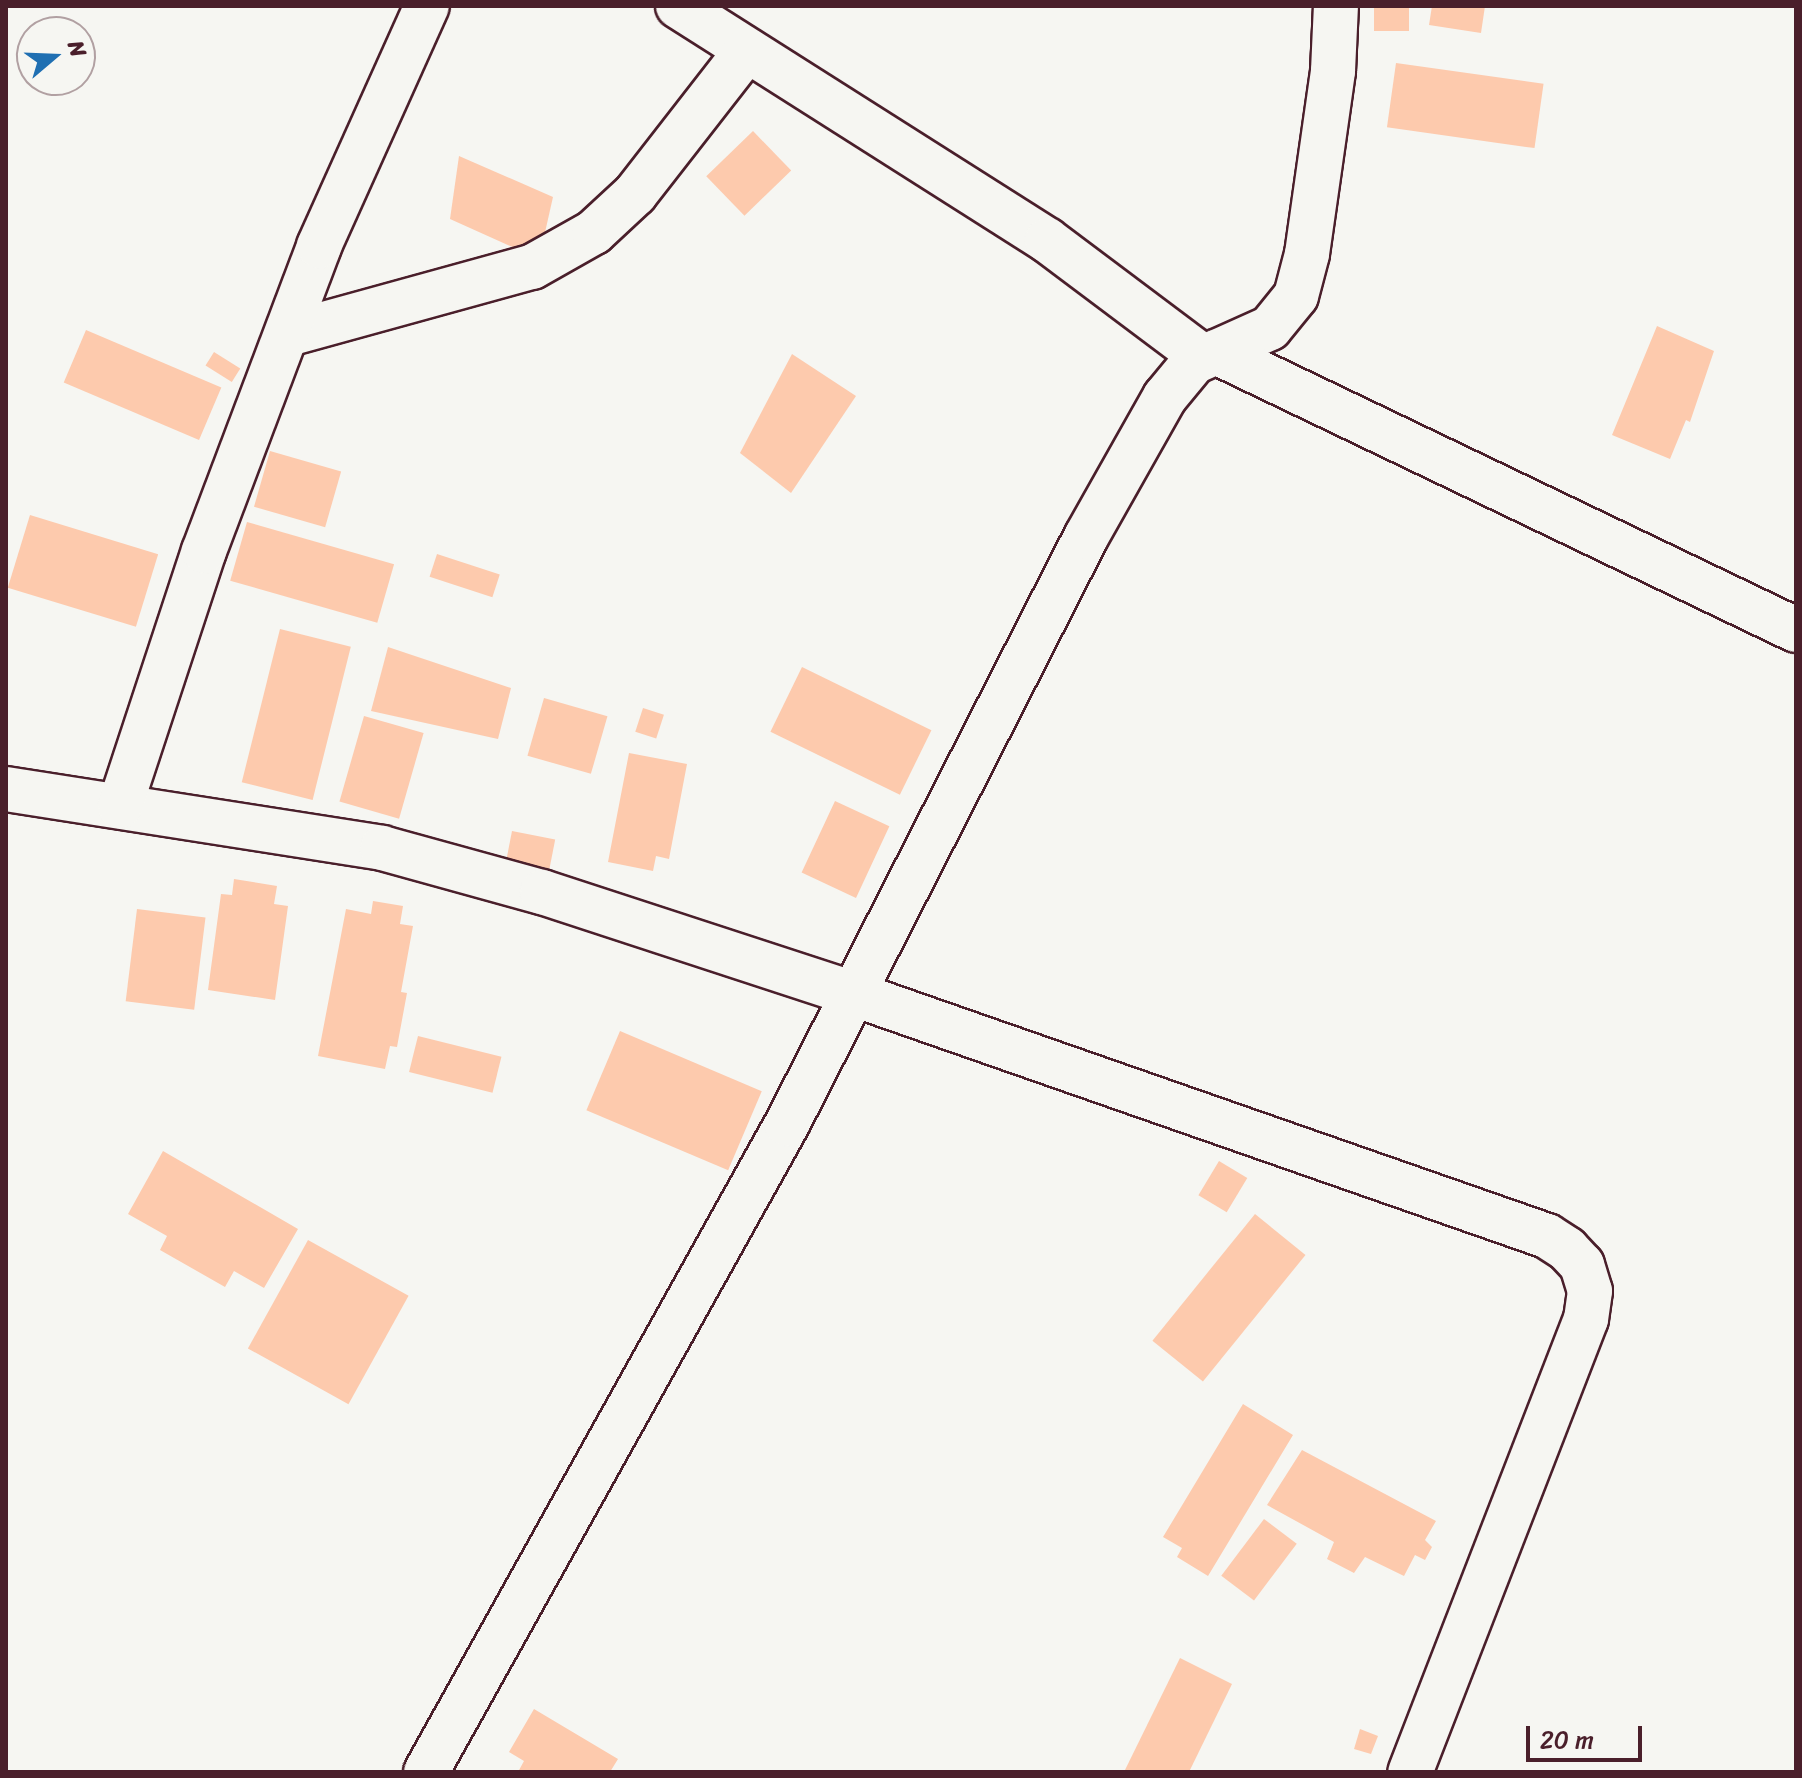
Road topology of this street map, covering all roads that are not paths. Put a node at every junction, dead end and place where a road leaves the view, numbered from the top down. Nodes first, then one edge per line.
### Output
1 (427, 6) edge
2 (678, 6) edge
3 (1336, 6) edge
4 (747, 50) junction
5 (288, 334) junction
6 (1210, 354) junction
7 (1796, 630) edge
8 (6, 789) edge
9 (120, 806) junction
10 (854, 994) junction
11 (426, 1772) edge
12 (1410, 1772) edge

1 - 5 street
2 - 4 street
3 - 6 street
4 - 5 street
4 - 6 street
5 - 9 street
6 - 7 street
6 - 10 street
8 - 9 street
9 - 10 street
10 - 11 street
10 - 12 street

